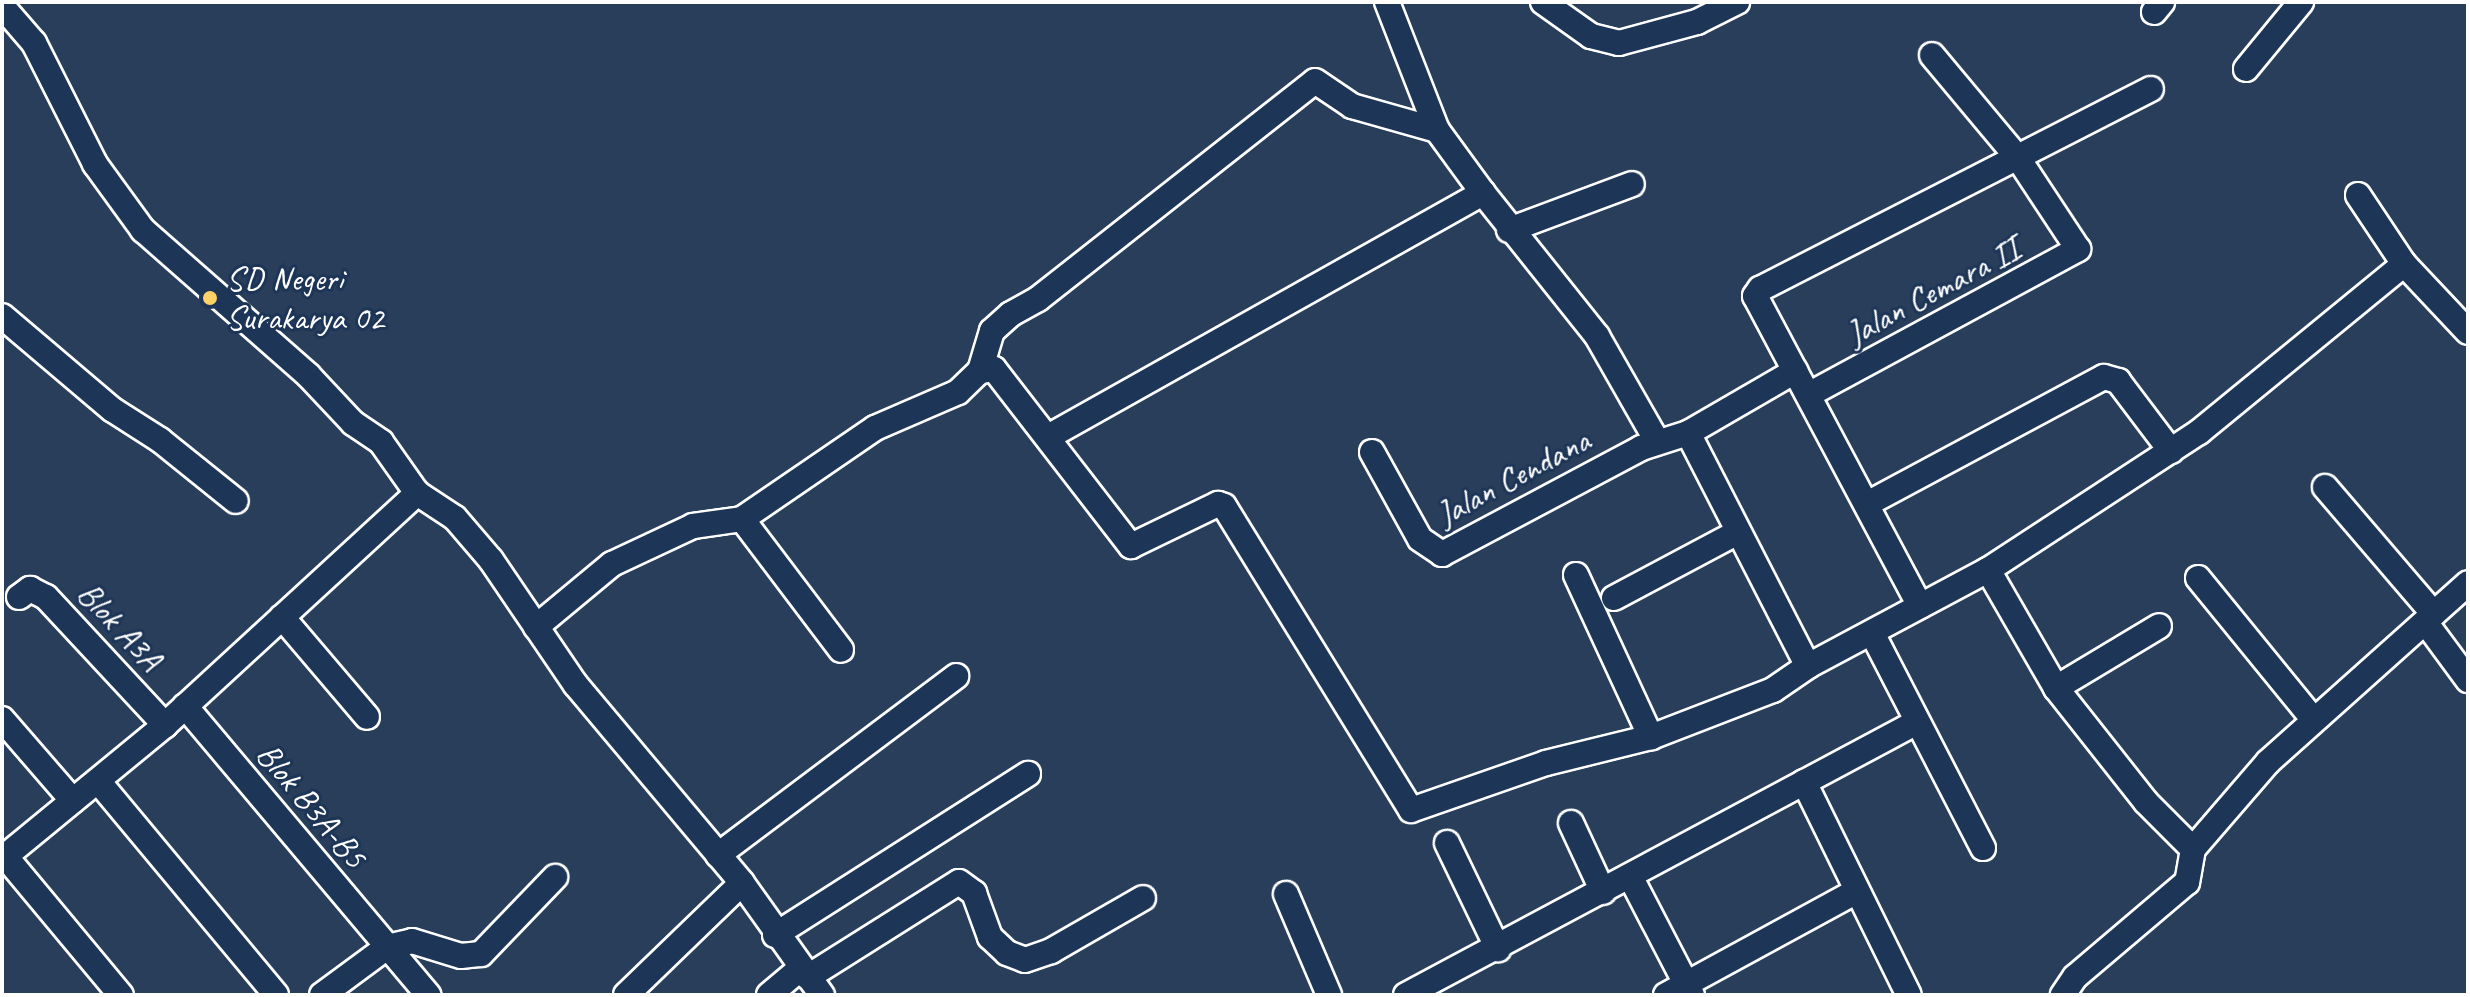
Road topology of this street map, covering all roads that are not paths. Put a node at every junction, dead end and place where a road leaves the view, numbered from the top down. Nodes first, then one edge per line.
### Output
1 (1387, 2) edge
2 (1543, 2) edge
3 (1737, 2) edge
4 (2301, 2) edge
5 (2, 6) edge
6 (1932, 55) dead end
7 (2246, 69) dead end
8 (2151, 89) dead end
9 (1437, 130) junction
10 (2018, 158) junction
11 (1632, 184) dead end
12 (1483, 193) junction
13 (2358, 195) dead end
14 (1509, 230) junction
15 (2404, 264) junction
16 (4, 322) edge
17 (2468, 332) edge
18 (980, 371) junction
19 (1795, 371) junction
20 (1810, 394) junction
21 (1688, 433) junction
22 (1048, 437) junction
23 (1657, 441) junction
24 (2171, 451) junction
25 (1372, 452) dead end
26 (2325, 487) dead end
27 (417, 493) junction
28 (236, 501) dead end
29 (1867, 504) junction
30 (742, 519) junction
31 (1738, 532) junction
32 (1988, 570) junction
33 (1576, 575) dead end
34 (2198, 578) dead end
35 (2468, 583) edge
36 (19, 597) dead end
37 (1614, 598) dead end
38 (1920, 606) junction
39 (282, 617) junction
40 (2430, 618) junction
41 (2159, 626) dead end
42 (536, 627) junction
43 (1872, 633) junction
44 (841, 650) dead end
45 (1808, 666) junction
46 (956, 676) dead end
47 (2468, 680) edge
48 (2056, 688) junction
49 (185, 706) junction
50 (367, 717) dead end
51 (2, 719) edge
52 (2313, 719) junction
53 (1917, 722) junction
54 (165, 725) junction
55 (1651, 737) junction
56 (1028, 774) dead end
57 (98, 781) junction
58 (1804, 782) junction
59 (73, 801) junction
60 (1571, 823) dead end
61 (1447, 843) dead end
62 (1983, 848) dead end
63 (2193, 849) junction
64 (718, 855) junction
65 (3, 857) edge
66 (555, 877) dead end
67 (1631, 878) junction
68 (742, 883) junction
69 (1857, 891) junction
70 (1603, 892) junction
71 (1286, 894) dead end
72 (1143, 898) dead end
73 (775, 935) junction
74 (387, 947) junction
75 (1498, 949) junction
76 (810, 980) edge
77 (1681, 992) edge
78 (121, 995) edge
79 (276, 995) edge
80 (322, 995) edge
81 (428, 995) edge
82 (626, 995) edge
83 (769, 995) edge
84 (1329, 995) edge
85 (1406, 995) edge
86 (1909, 995) edge
87 (2063, 995) edge

1 - 9 street
2 - 3 street
4 - 7 street
5 - 27 street
6 - 10 street
8 - 10 street
9 - 12 street
9 - 18 street
10 - 19 street
10 - 20 street, Jalan Cemara II
11 - 14 street
12 - 14 street
12 - 22 street
13 - 15 street
14 - 23 street
15 - 17 street
15 - 24 street
16 - 28 street
18 - 22 street
18 - 30 street
19 - 20 street
19 - 21 street, Jalan Cendana
20 - 29 street
21 - 23 street, Jalan Cendana
21 - 31 street
22 - 55 street
23 - 25 street, Jalan Cendana
24 - 29 street
24 - 32 street
26 - 40 street
27 - 39 street
27 - 42 street
29 - 38 street
30 - 42 street
30 - 44 street
31 - 37 street
31 - 45 street
32 - 38 street
32 - 48 street
33 - 55 street
34 - 52 street
35 - 40 street
36 - 54 street, Blok A3A
38 - 43 street
39 - 49 street
39 - 50 street
40 - 47 street
40 - 52 street
41 - 48 street
42 - 64 street
43 - 45 street
43 - 53 street
45 - 55 street
46 - 64 street
48 - 63 street
49 - 54 street
49 - 74 street, Blok B3A-B5
51 - 59 street
52 - 63 street
53 - 58 street
53 - 62 street
54 - 57 street
56 - 73 street
57 - 59 street
57 - 79 street
58 - 67 street
58 - 69 street
59 - 65 street
60 - 70 street
61 - 75 street
63 - 87 street
64 - 68 street
65 - 78 street
66 - 74 street
67 - 70 street
67 - 77 street
68 - 73 street
68 - 82 street
69 - 77 street
69 - 86 street
70 - 75 street
71 - 84 street
72 - 76 street
73 - 76 street
74 - 80 street
74 - 81 street, Blok B3A-B5
75 - 85 street
76 - 83 street

